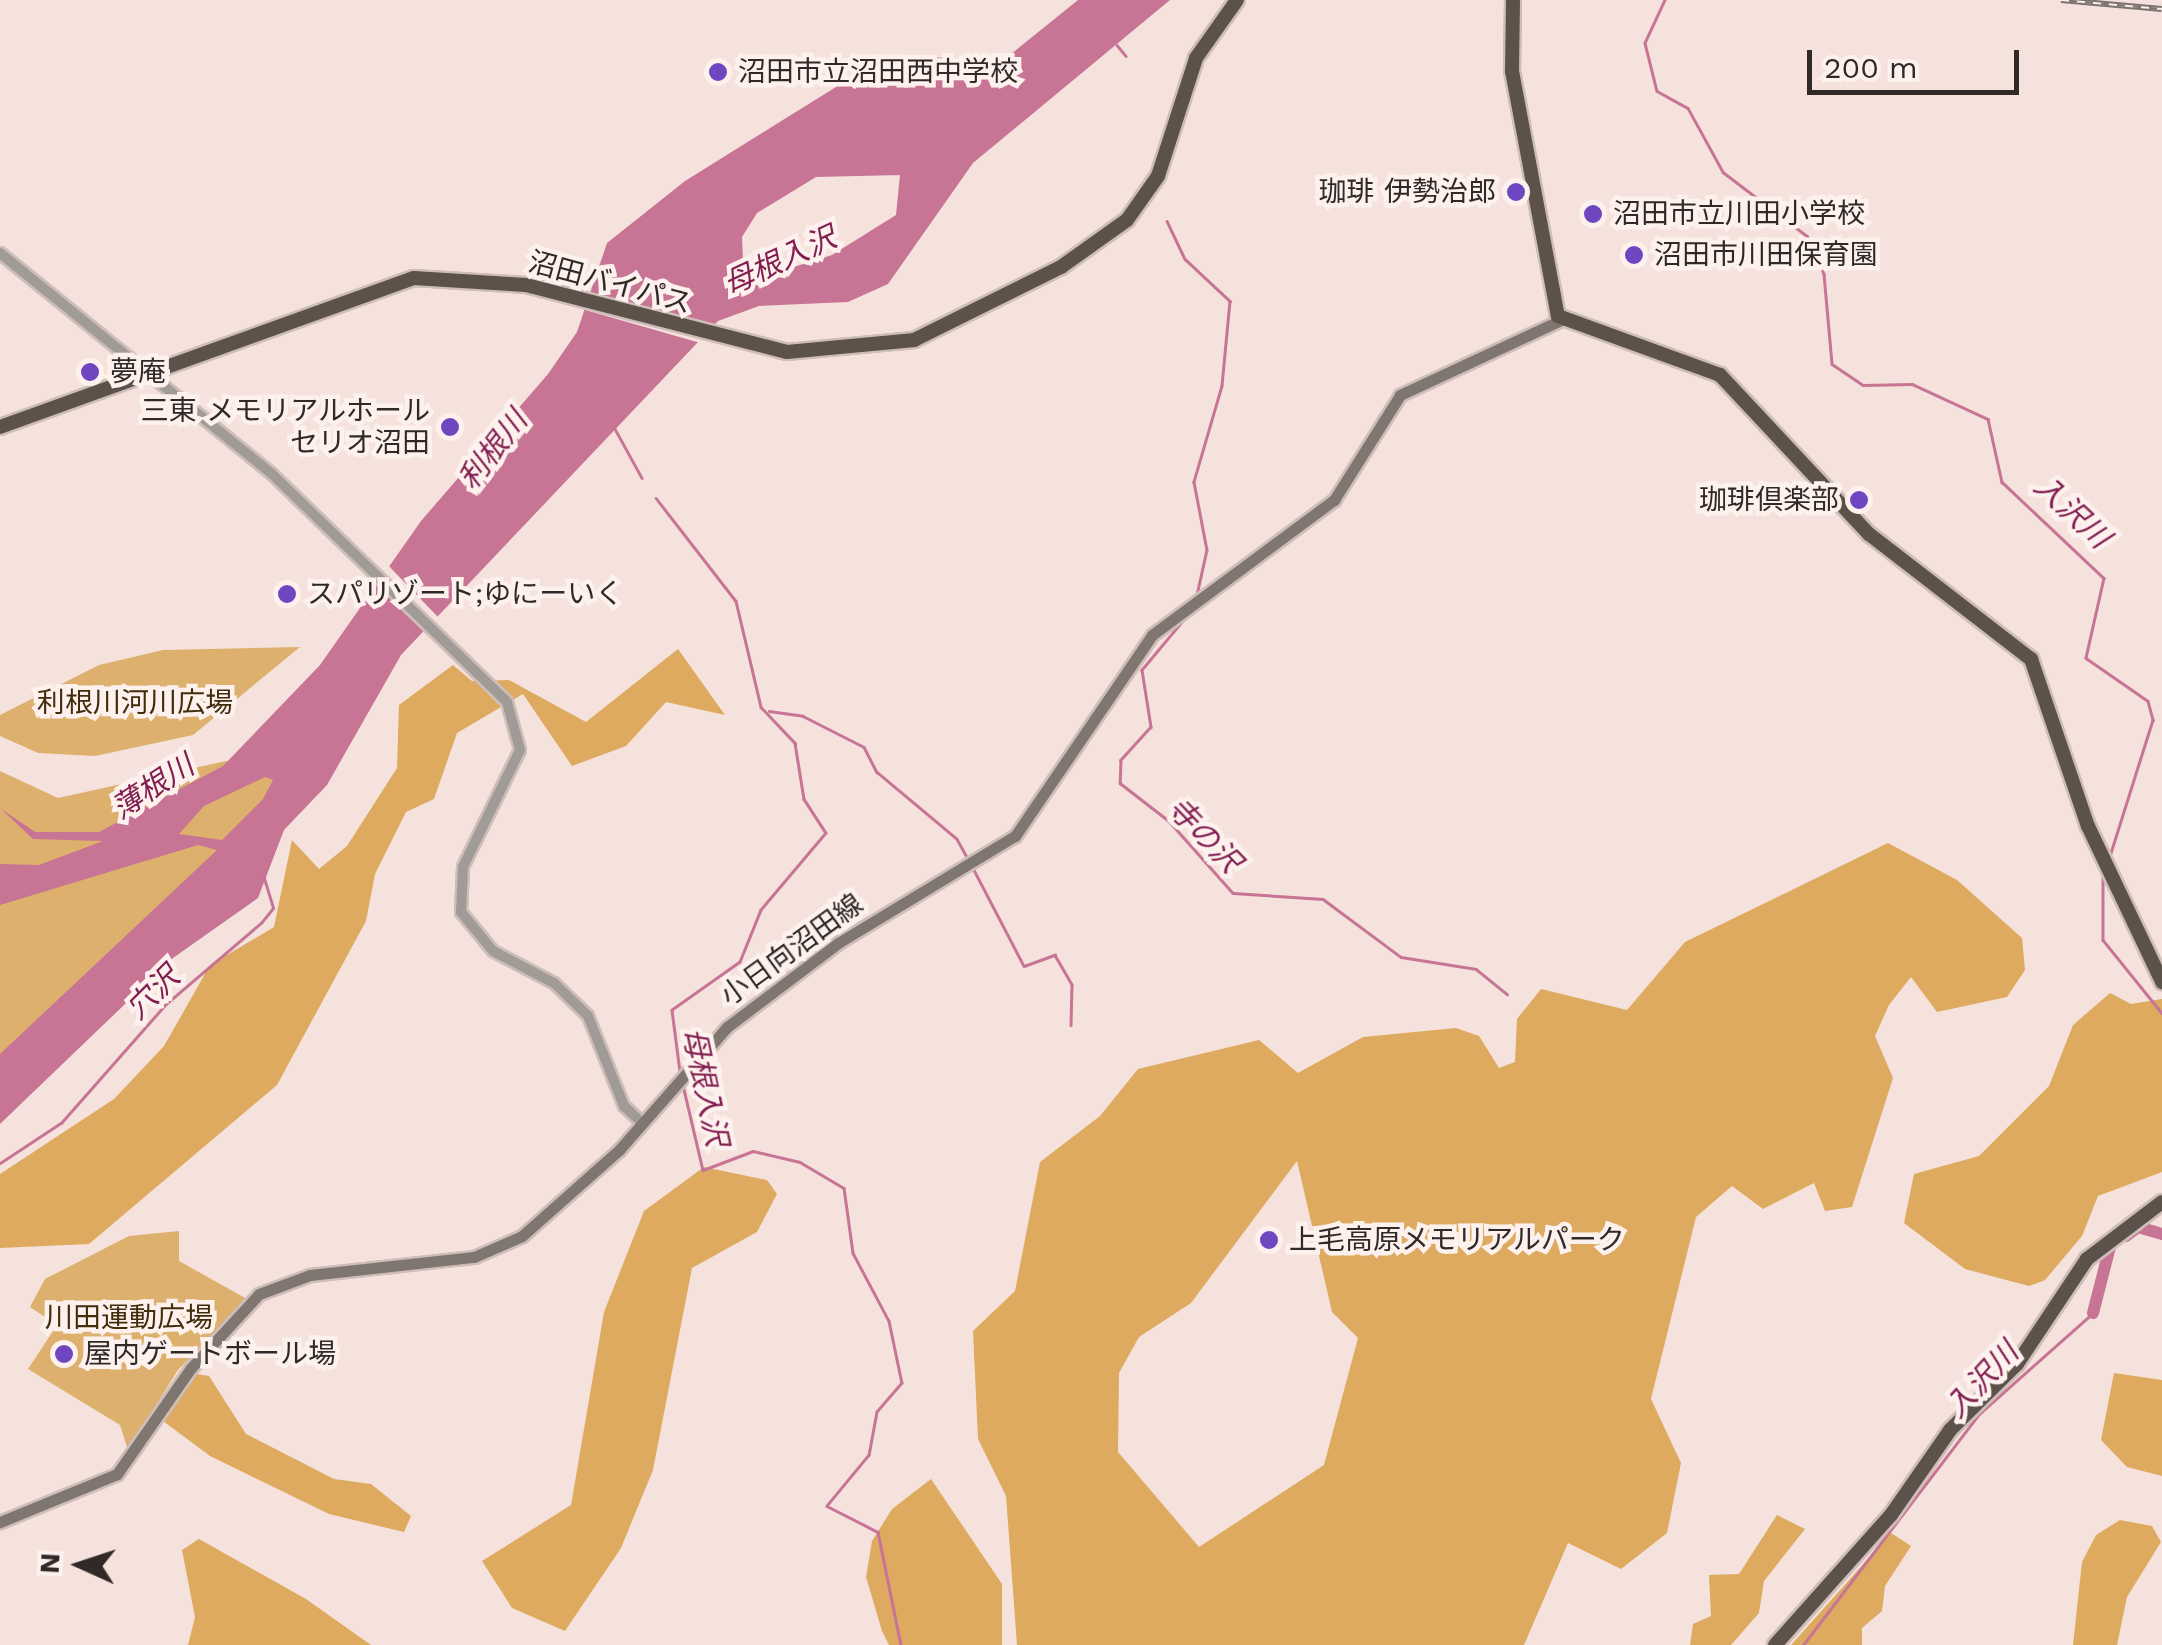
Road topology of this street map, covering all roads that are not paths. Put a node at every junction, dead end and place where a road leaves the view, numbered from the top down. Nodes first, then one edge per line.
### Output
1 (1237, 0) edge
2 (1512, 0) edge
3 (0, 253) edge
4 (1561, 320) junction
5 (153, 373) junction
6 (0, 428) edge
7 (2162, 982) edge
8 (641, 1122) junction
9 (2162, 1202) edge
10 (0, 1522) edge
11 (1775, 1645) edge

1 - 5 highway, 沼田バイパス
2 - 4 highway
3 - 5 street
4 - 7 highway
4 - 8 main road, 小日向沼田線
5 - 6 highway, 沼田バイパス
5 - 8 street
8 - 10 main road, 小日向沼田線
9 - 11 highway

